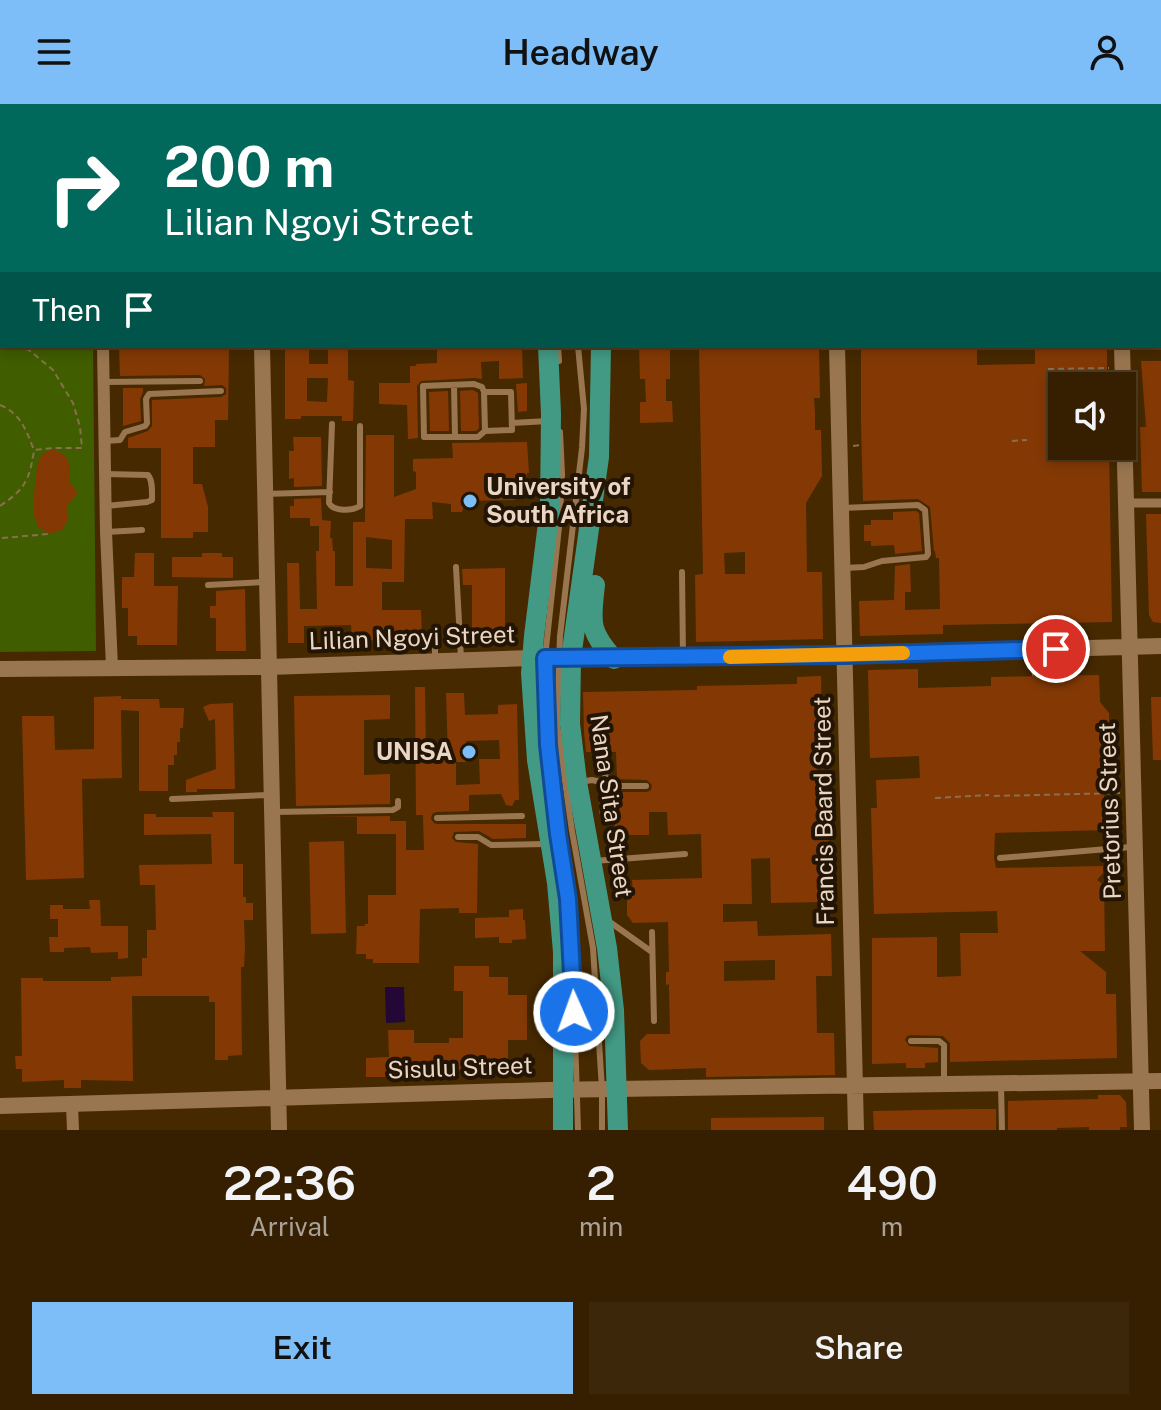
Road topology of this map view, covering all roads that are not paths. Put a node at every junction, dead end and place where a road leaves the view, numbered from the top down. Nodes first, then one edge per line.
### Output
1 (103, 348) edge
2 (262, 348) edge
3 (548, 348) edge
4 (558, 348) edge
5 (578, 348) edge
6 (601, 348) edge
7 (837, 348) edge
8 (1122, 348) edge
9 (559, 375) dead end
10 (200, 381) dead end
11 (104, 382) junction
12 (454, 385) junction
13 (221, 391) dead end
14 (484, 392) junction
15 (556, 420) junction
16 (512, 423) junction
17 (332, 424) dead end
18 (360, 426) dead end
19 (485, 431) junction
20 (455, 437) junction
21 (105, 441) junction
22 (599, 457) junction
23 (105, 474) junction
24 (330, 492) junction
25 (265, 494) junction
26 (1125, 503) junction
27 (1161, 503) edge
28 (106, 506) junction
29 (841, 508) junction
30 (142, 530) dead end
31 (106, 532) junction
32 (456, 567) dead end
33 (842, 568) junction
34 (682, 572) dead end
35 (267, 582) junction
36 (208, 585) dead end
37 (435, 638) dead end
38 (1161, 646) edge
39 (1129, 647) junction
40 (844, 655) junction
41 (683, 657) junction
42 (551, 658) junction
43 (614, 659) junction
44 (461, 661) junction
45 (435, 662) junction
46 (112, 667) junction
47 (269, 667) junction
48 (0, 669) edge
49 (604, 761) dead end
50 (577, 782) junction
51 (606, 782) junction
52 (646, 786) dead end
53 (172, 799) dead end
54 (398, 801) dead end
55 (273, 804) junction
56 (522, 816) dead end
57 (476, 817) junction
58 (437, 818) dead end
59 (458, 837) dead end
60 (478, 837) junction
61 (554, 839) junction
62 (1135, 847) junction
63 (685, 854) dead end
64 (1000, 858) dead end
65 (590, 862) junction
66 (601, 916) junction
67 (652, 932) dead end
68 (652, 952) junction
69 (573, 967) dead end
70 (654, 1021) dead end
71 (911, 1041) dead end
72 (1161, 1081) edge
73 (1141, 1082) junction
74 (1001, 1084) junction
75 (944, 1085) junction
76 (855, 1086) junction
77 (610, 1089) junction
78 (569, 1090) junction
79 (279, 1097) junction
80 (72, 1105) junction
81 (0, 1106) edge
82 (73, 1130) edge
83 (279, 1130) edge
84 (563, 1130) edge
85 (578, 1130) edge
86 (602, 1130) edge
87 (618, 1130) edge
88 (856, 1130) edge
89 (1002, 1130) edge
90 (1142, 1130) edge

1 - 11 street
2 - 25 street
3 - 15 main road, Nana Sita Street
4 - 9 lane
5 - 42 lane
6 - 22 main road, Nana Sita Street
7 - 29 street, Francis Baard Street
8 - 26 street, Pretorius Street
10 - 11 lane
11 - 21 street
12 - 14 lane
12 - 20 lane
12 - 20 lane
13 - 21 lane
14 - 16 lane
14 - 19 lane
15 - 16 lane
15 - 42 main road, Nana Sita Street
16 - 19 lane
17 - 24 lane
18 - 24 lane
19 - 20 lane
21 - 23 street
22 - 42 main road, Nana Sita Street
22 - 43 main road
23 - 28 street
23 - 28 lane
24 - 25 lane
25 - 35 street
26 - 27 street
26 - 39 street, Pretorius Street
28 - 31 street
29 - 33 street, Francis Baard Street
29 - 33 lane
30 - 31 lane
31 - 46 street
32 - 44 lane
33 - 40 street, Francis Baard Street
34 - 41 lane
35 - 36 lane
35 - 47 street
37 - 45 lane
38 - 39 street, Lilian Ngoyi Street
39 - 40 street, Lilian Ngoyi Street
39 - 62 street, Pretorius Street
40 - 41 street, Lilian Ngoyi Street
40 - 76 street, Francis Baard Street
41 - 43 street, Lilian Ngoyi Street
42 - 43 street, Lilian Ngoyi Street
42 - 44 street, Lilian Ngoyi Street
42 - 50 main road, Nana Sita Street
42 - 61 main road, Nana Sita Street
42 - 77 lane
44 - 45 street, Lilian Ngoyi Street
45 - 47 street, Lilian Ngoyi Street
46 - 47 street, Lilian Ngoyi Street
46 - 48 street, Lilian Ngoyi Street
47 - 55 street
49 - 51 lane
50 - 51 lane
50 - 65 main road, Nana Sita Street
51 - 52 lane
53 - 55 lane
54 - 55 lane
55 - 79 street
56 - 57 lane
57 - 58 lane
57 - 60 lane
59 - 60 lane
60 - 61 lane
61 - 78 main road, Nana Sita Street
62 - 64 lane
62 - 73 street, Pretorius Street
63 - 65 lane
65 - 66 main road, Nana Sita Street
66 - 68 lane
66 - 77 main road, Nana Sita Street
67 - 68 lane
68 - 70 lane
69 - 78 lane
71 - 75 lane
72 - 73 street, Sisulu Street
73 - 74 street, Sisulu Street
73 - 90 street, Pretorius Street
74 - 75 street, Sisulu Street
74 - 89 lane
75 - 76 street, Sisulu Street
76 - 77 street, Sisulu Street
76 - 88 street, Francis Baard Street
77 - 78 street, Sisulu Street
77 - 86 lane
77 - 87 main road, Nana Sita Street
78 - 79 street, Sisulu Street
78 - 84 main road, Nana Sita Street
78 - 85 lane
79 - 80 street, Sisulu Street
79 - 83 street
80 - 81 street, Sisulu Street
80 - 82 street

